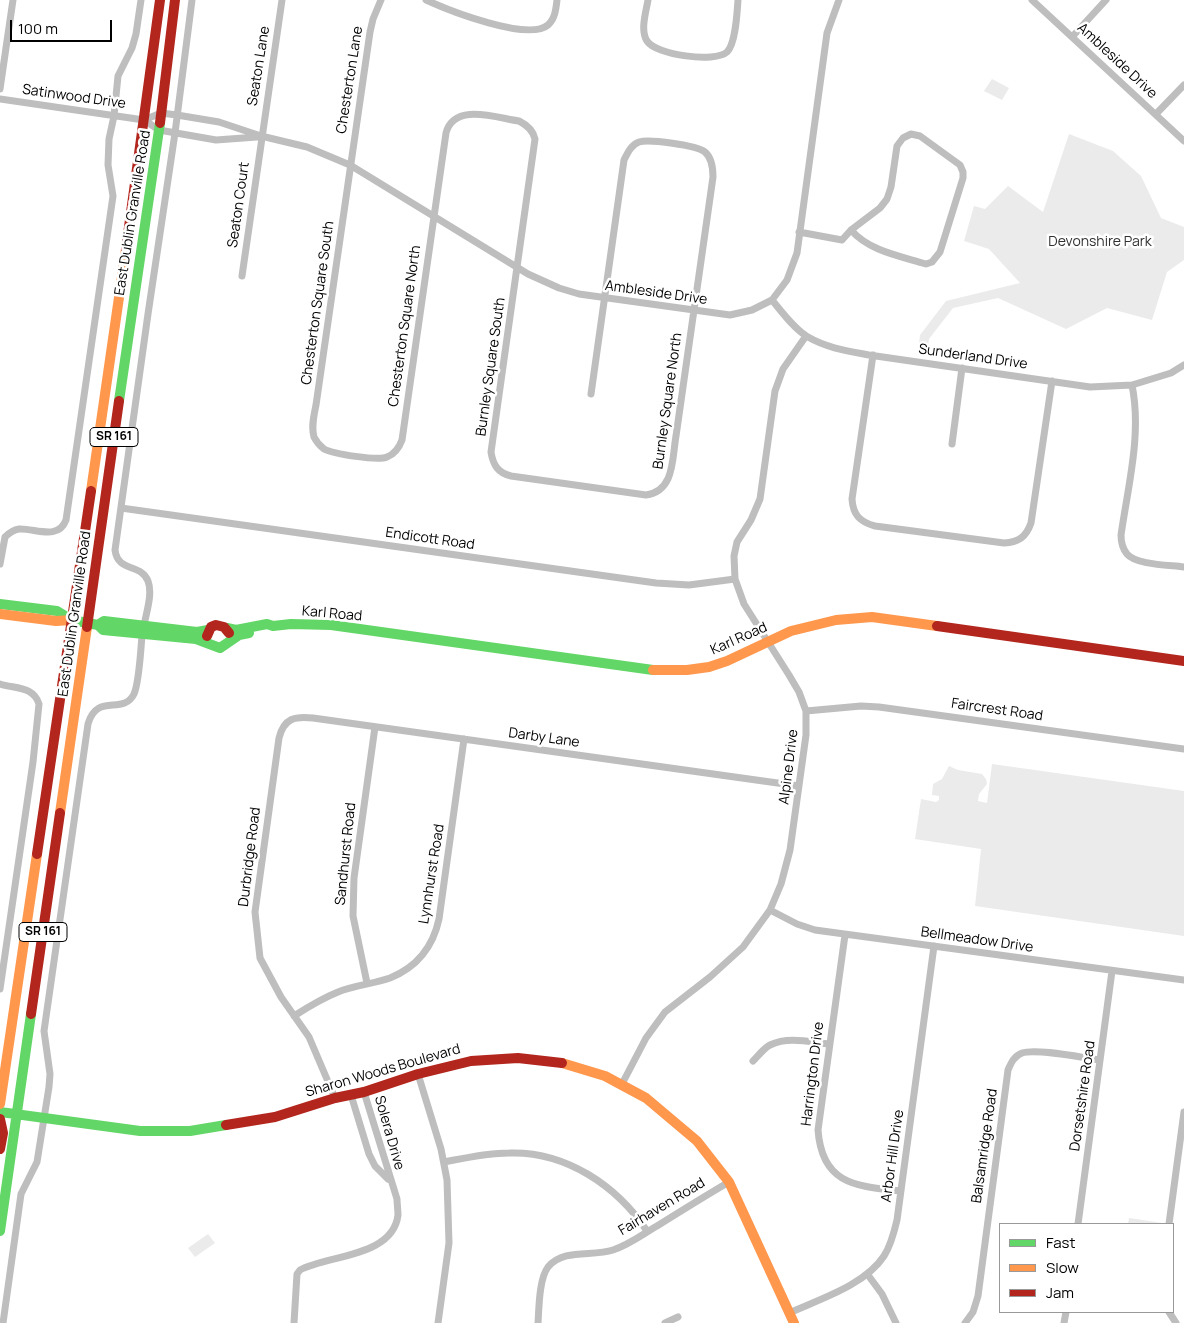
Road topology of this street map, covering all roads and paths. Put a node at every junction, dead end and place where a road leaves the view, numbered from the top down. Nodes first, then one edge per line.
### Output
1 (13, 0) edge
2 (141, 0) edge
3 (160, 0) edge
4 (175, 0) edge
5 (192, 0) edge
6 (282, 0) edge
7 (381, 0) edge
8 (426, 0) edge
9 (557, 0) edge
10 (648, 0) edge
11 (738, 0) edge
12 (839, 0) edge
13 (1032, 0) edge
14 (1106, 0) edge
15 (1072, 37) junction
16 (1184, 85) edge
17 (0, 90) edge
18 (0, 99) edge
19 (161, 113) junction
20 (178, 114) junction
21 (1156, 114) junction
22 (114, 116) junction
23 (144, 120) junction
24 (159, 130) junction
25 (532, 130) joint
26 (175, 133) junction
27 (262, 136) junction
28 (1184, 141) edge
29 (350, 165) junction
30 (434, 216) junction
31 (851, 230) junction
32 (799, 232) junction
33 (518, 267) junction
34 (242, 276) dead end
35 (604, 298) junction
36 (772, 300) junction
37 (694, 311) junction
38 (806, 336) junction
39 (873, 356) junction
40 (1184, 364) edge
41 (962, 368) junction
42 (1052, 381) junction
43 (1132, 385) junction
44 (591, 394) dead end
45 (402, 440) joint
46 (952, 444) dead end
47 (660, 491) joint
48 (121, 508) junction
49 (0, 564) edge
50 (1184, 567) edge
51 (735, 579) junction
52 (0, 604) edge
53 (0, 614) edge
54 (72, 620) junction
55 (93, 624) junction
56 (272, 626) junction
57 (227, 628) junction
58 (143, 630) junction
59 (208, 630) junction
60 (229, 641) junction
61 (768, 641) junction
62 (210, 644) junction
63 (1184, 660) edge
64 (0, 684) edge
65 (806, 711) junction
66 (286, 722) joint
67 (375, 727) junction
68 (464, 739) junction
69 (1184, 749) edge
70 (799, 786) junction
71 (770, 910) junction
72 (845, 935) junction
73 (934, 946) junction
74 (1112, 971) junction
75 (1184, 980) edge
76 (367, 983) junction
77 (0, 989) edge
78 (294, 1016) junction
79 (829, 1044) junction
80 (1100, 1060) junction
81 (753, 1061) dead end
82 (418, 1074) junction
83 (622, 1084) junction
84 (364, 1092) junction
85 (350, 1095) junction
86 (334, 1098) junction
87 (0, 1104) edge
88 (0, 1112) edge
89 (1184, 1112) edge
90 (16, 1114) junction
91 (44, 1118) junction
92 (0, 1119) edge
93 (0, 1149) edge
94 (444, 1162) junction
95 (390, 1182) junction
96 (728, 1182) junction
97 (900, 1191) junction
98 (1078, 1223) edge
99 (1169, 1223) edge
100 (0, 1231) edge
101 (647, 1232) junction
102 (868, 1275) junction
103 (678, 1317) dead end
104 (792, 1318) edge
105 (3, 1323) edge
106 (294, 1323) edge
107 (438, 1323) edge
108 (538, 1323) edge
109 (665, 1323) edge
110 (896, 1323) edge
111 (965, 1323) edge

1 - 17 street
2 - 22 street, East Dublin Granville Road
3 - 23 main road, East Dublin Granville Road / SR 161
4 - 19 main road, East Dublin Granville Road / SR 161
5 - 20 street
6 - 27 street, Seaton Lane
7 - 29 street, Chesterton Lane
8 - 9 street
10 - 11 street
12 - 32 street
13 - 15 street, Ambleside Drive
14 - 15 street
15 - 21 street, Ambleside Drive
16 - 21 street
18 - 22 street, Satinwood Drive
19 - 20 street, Ambleside Drive
19 - 23 street, Ambleside Drive
19 - 24 main road, East Dublin Granville Road / SR 161
20 - 26 street
20 - 27 street, Ambleside Drive
21 - 28 street, Ambleside Drive
22 - 23 street, Satinwood Drive
22 - 49 street, East Dublin Granville Road
23 - 24 street, Ambleside Drive
23 - 54 main road, East Dublin Granville Road / SR 161
24 - 26 street, Ambleside Drive
24 - 55 main road, East Dublin Granville Road / SR 161
25 - 30 street, Chesterton Square North
25 - 33 street, Burnley Square South
26 - 27 street, Ambleside Drive
26 - 48 street
27 - 29 street, Ambleside Drive
27 - 34 street, Seaton Court
29 - 30 street, Ambleside Drive
29 - 45 street, Chesterton Square South
30 - 33 street, Ambleside Drive
30 - 45 street, Chesterton Square North
31 - 31 street
31 - 32 street
32 - 36 street
33 - 35 street, Ambleside Drive
33 - 47 street, Burnley Square South
35 - 37 street, Ambleside Drive
35 - 37 street, Burnley Square North
35 - 44 street
36 - 37 street, Ambleside Drive
36 - 38 street, Sunderland Drive
37 - 47 street, Burnley Square North
38 - 39 street, Sunderland Drive
38 - 51 street, Alpine Drive
39 - 41 street, Sunderland Drive
39 - 42 street
40 - 43 street, Sunderland Drive
41 - 42 street, Sunderland Drive
41 - 46 street
42 - 43 street, Sunderland Drive
43 - 50 street
48 - 51 street, Endicott Road
48 - 58 street
51 - 61 street, Alpine Drive
52 - 54 main road
53 - 54 main road
54 - 55 main road
54 - 87 main road, East Dublin Granville Road / SR 161
55 - 58 main road
55 - 90 main road, East Dublin Granville Road / SR 161
56 - 57 main road, Karl Road
56 - 60 main road, Karl Road
56 - 61 main road, Karl Road
57 - 59 main road
57 - 60 main road
58 - 59 main road
58 - 62 main road
58 - 91 street
59 - 62 main road
60 - 62 main road
61 - 63 main road, Karl Road
61 - 65 street, Alpine Drive
64 - 77 street, East Dublin Granville Road
65 - 69 street, Faircrest Road
65 - 70 street, Alpine Drive
66 - 67 street, Darby Lane
66 - 78 street, Durbridge Road
67 - 68 street, Darby Lane
67 - 76 street, Sandhurst Road
68 - 70 street, Darby Lane
68 - 76 street, Lynnhurst Road
70 - 71 street, Alpine Drive
71 - 72 street, Bellmeadow Drive
71 - 83 street, Alpine Drive
72 - 73 street, Bellmeadow Drive
72 - 79 street, Harrington Drive
73 - 74 street, Bellmeadow Drive
73 - 97 street, Arbor Hill Drive
74 - 75 street, Bellmeadow Drive
74 - 80 street, Dorsetshire Road
76 - 78 street, Lynnhurst Road
78 - 86 street, Durbridge Road
79 - 81 street
79 - 97 street, Harrington Drive
80 - 98 street, Dorsetshire Road
80 - 111 street, Balsamridge Road
82 - 83 main road, Sharon Woods Boulevard
82 - 84 main road, Sharon Woods Boulevard
82 - 94 street
83 - 96 main road, Sharon Woods Boulevard
84 - 85 main road, Sharon Woods Boulevard
84 - 95 street, Solera Drive
85 - 86 main road, Sharon Woods Boulevard
85 - 95 street, Solera Drive
86 - 91 main road, Sharon Woods Boulevard
88 - 90 main road, Sharon Woods Boulevard
89 - 99 street
90 - 91 main road, Sharon Woods Boulevard
90 - 100 main road, East Dublin Granville Road / SR 161
91 - 105 street
92 - 93 main road
94 - 101 street
94 - 107 street
95 - 106 street, Solera Drive
96 - 101 street, Fairhaven Road
96 - 104 main road, Sharon Woods Boulevard
97 - 102 street, Arbor Hill Drive
101 - 108 street, Fairhaven Road
102 - 104 street, Arbor Hill Drive
102 - 110 street
103 - 109 street

